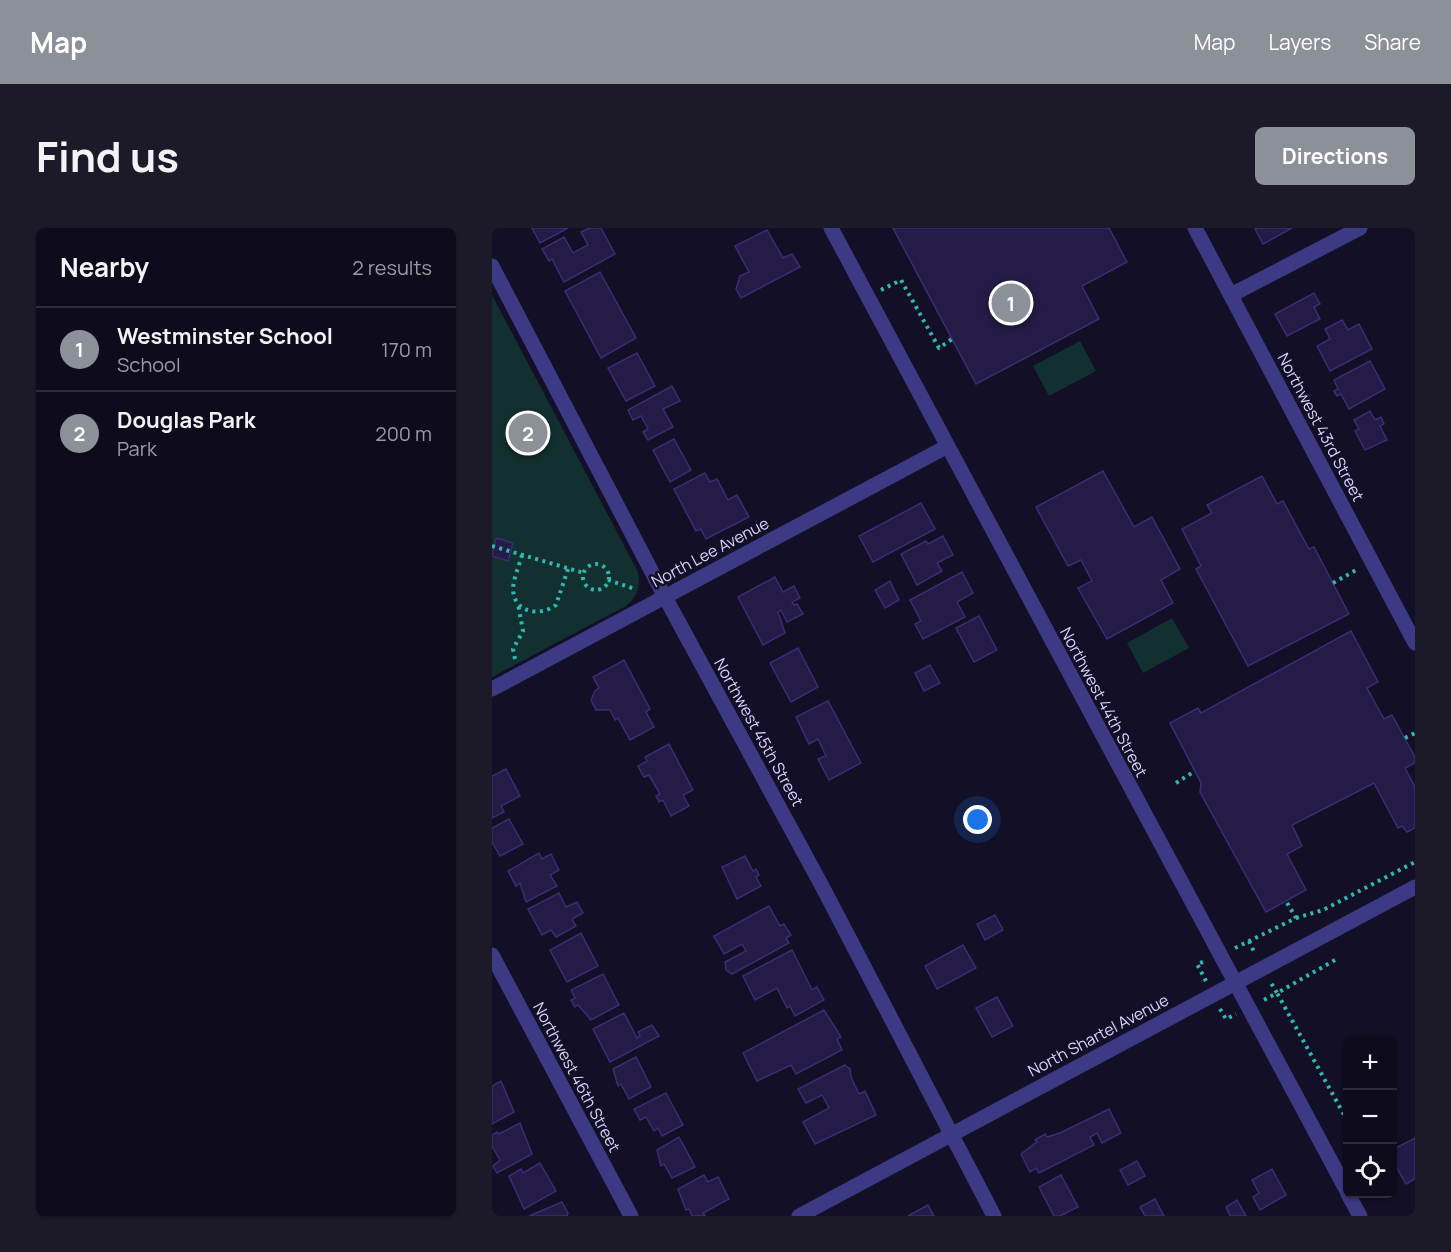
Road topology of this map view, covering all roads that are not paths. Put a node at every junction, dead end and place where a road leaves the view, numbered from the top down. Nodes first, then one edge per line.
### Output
1 (831, 228) edge
2 (1195, 228) edge
3 (1360, 228) edge
4 (492, 266) edge
5 (1231, 295) junction
6 (946, 447) junction
7 (665, 597) junction
8 (1415, 643) edge
9 (492, 689) edge
10 (1415, 887) edge
11 (492, 955) edge
12 (1237, 981) junction
13 (950, 1135) junction
14 (1343, 1183) edge
15 (1351, 1198) edge
16 (631, 1216) edge
17 (799, 1216) edge
18 (994, 1216) edge
19 (1360, 1216) edge

1 - 6 street, Northwest 44th Street
2 - 5 street, Northwest 43rd Street
3 - 5 street
4 - 7 street, Northwest 45th Street
5 - 8 street, Northwest 43rd Street
6 - 7 street, North Lee Avenue
6 - 12 street, Northwest 44th Street
7 - 9 street, North Lee Avenue
7 - 13 street, Northwest 45th Street
10 - 12 street, North Shartel Avenue
11 - 16 street, Northwest 46th Street
12 - 13 street, North Shartel Avenue
12 - 14 street, Northwest 44th Street
13 - 17 street, North Shartel Avenue
13 - 18 street, Northwest 45th Street
15 - 19 street, Northwest 44th Street

